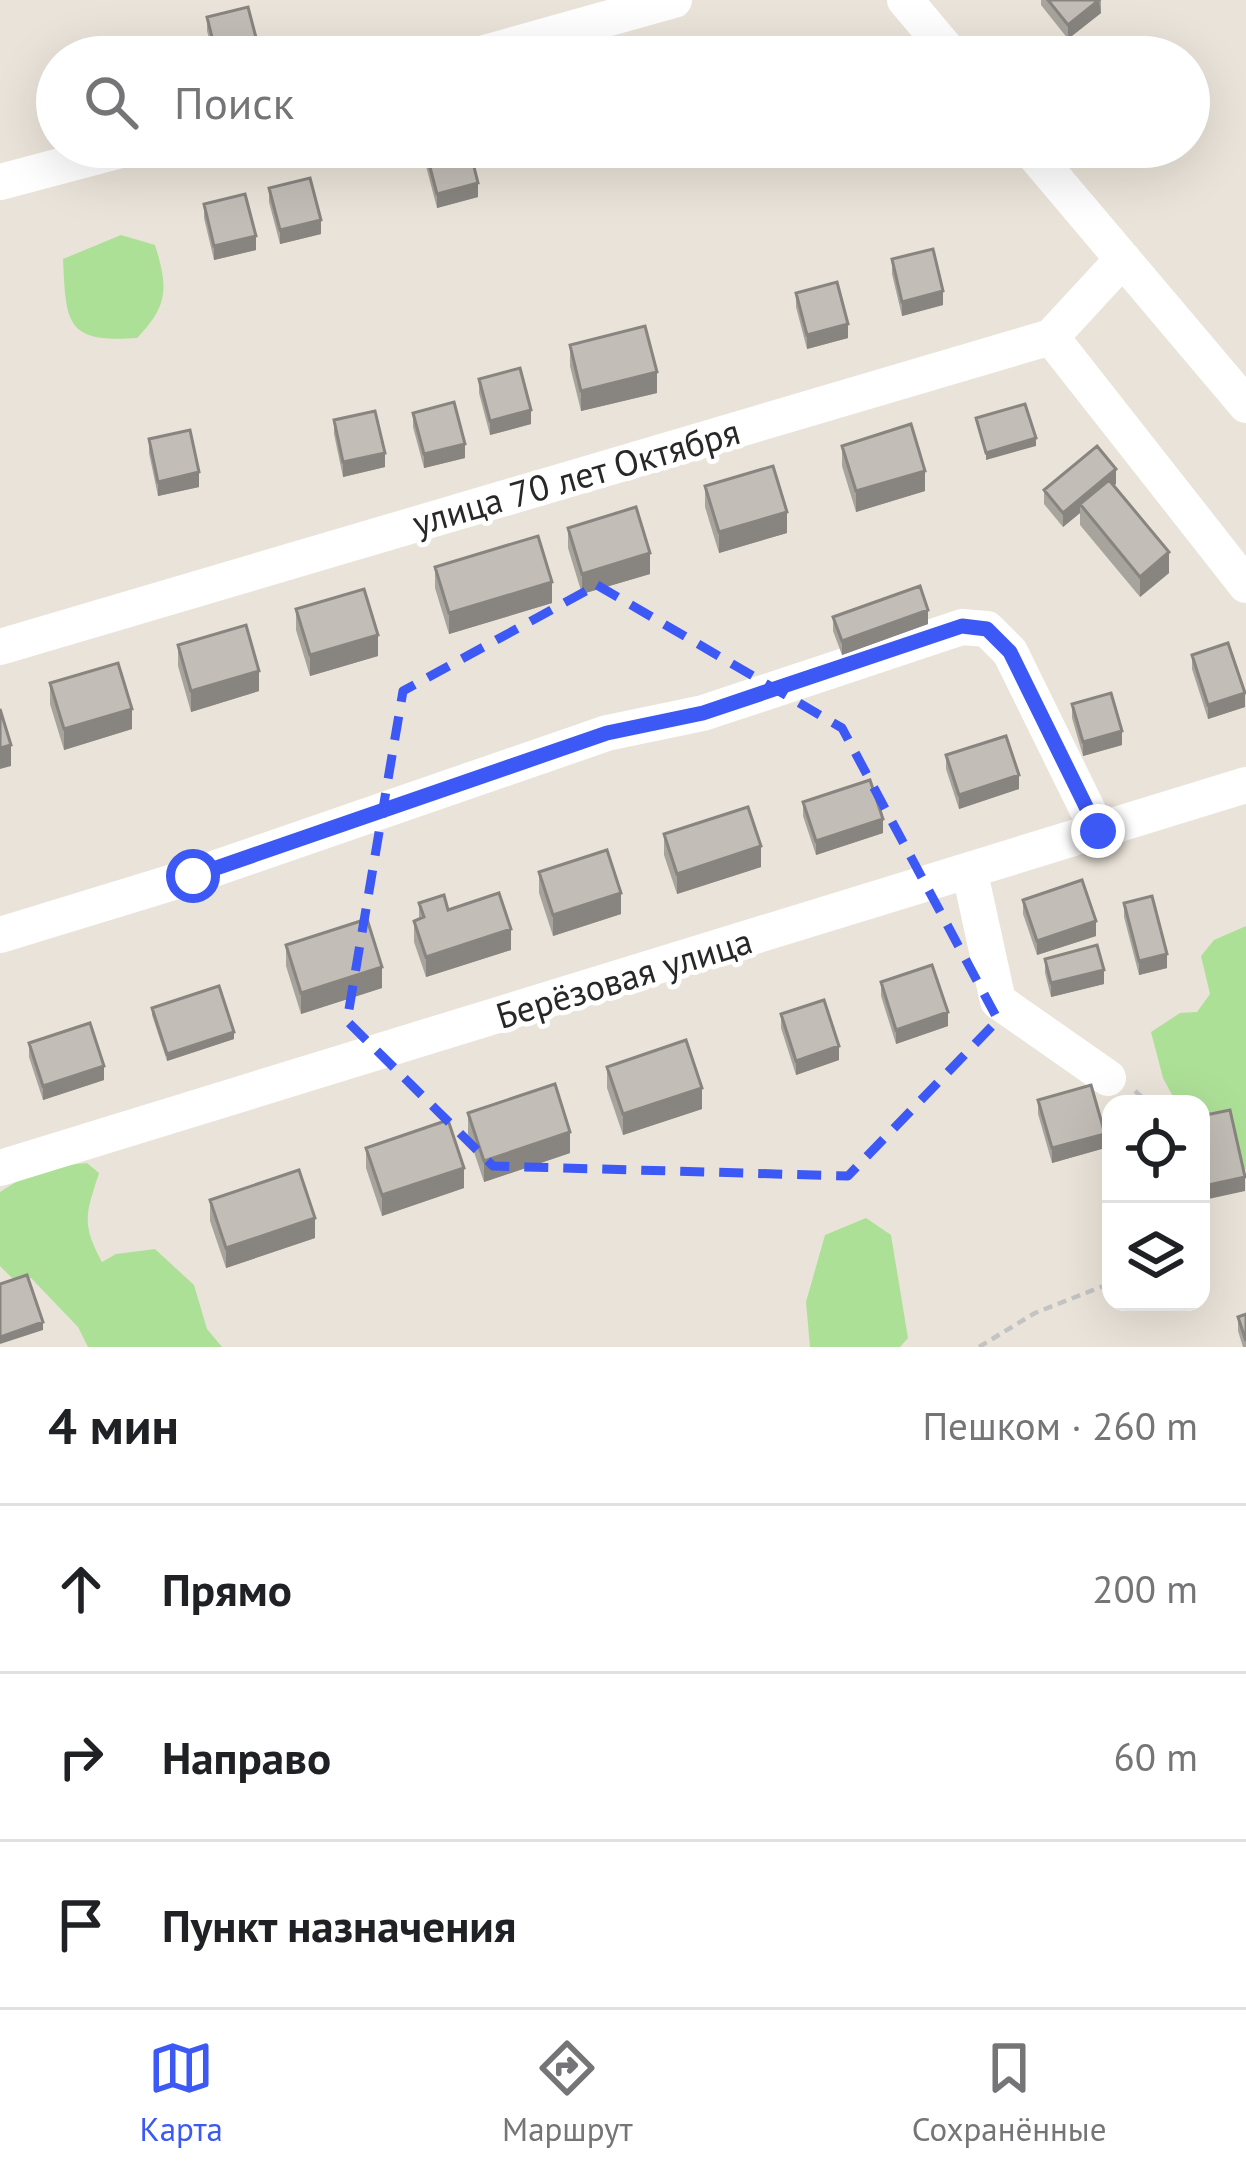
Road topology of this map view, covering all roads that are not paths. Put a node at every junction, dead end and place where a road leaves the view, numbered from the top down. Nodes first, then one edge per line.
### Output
1 (674, 0) edge
2 (904, 0) edge
3 (545, 36) edge
4 (934, 36) edge
5 (53, 168) edge
6 (1046, 168) edge
7 (0, 182) edge
8 (1123, 260) junction
9 (1052, 337) junction
10 (1246, 405) edge
11 (1246, 585) edge
12 (0, 647) edge
13 (1246, 784) edge
14 (1098, 831) junction
15 (970, 873) junction
16 (0, 934) edge
17 (1108, 1078) dead end
18 (0, 1168) edge

1 - 3 street
2 - 4 street
5 - 7 street
6 - 8 street
8 - 9 street
8 - 10 street
9 - 11 street
9 - 12 street, улица 70 лет Октября
13 - 14 street, Берёзовая улица
14 - 15 street, Берёзовая улица
14 - 16 street
15 - 17 street
15 - 18 street, Берёзовая улица

